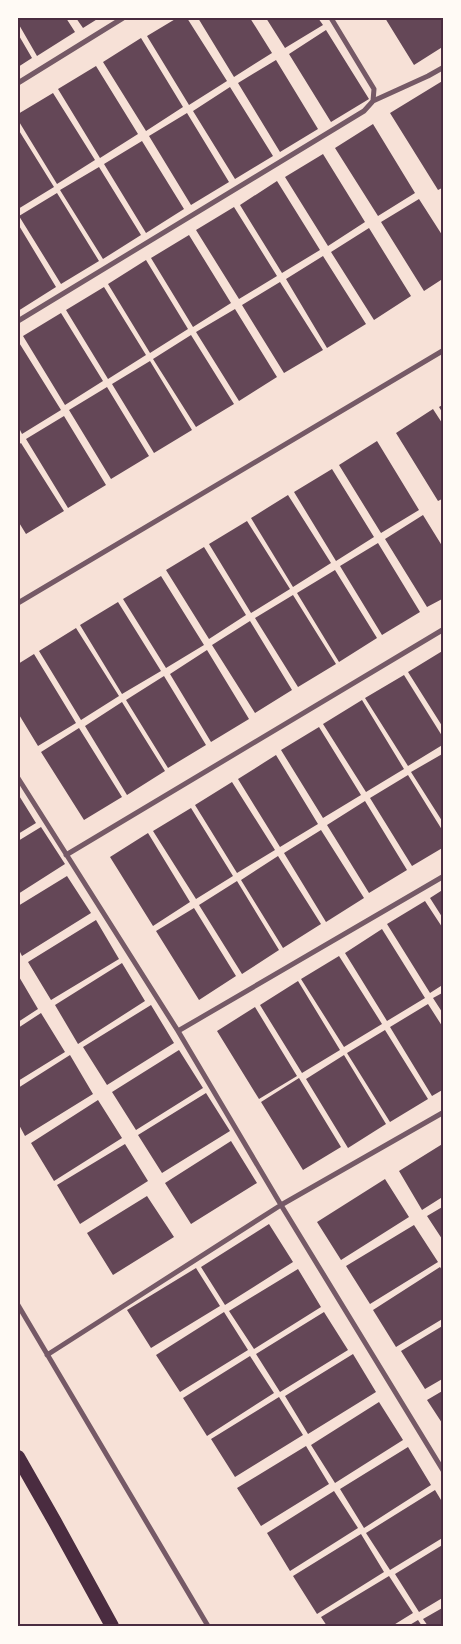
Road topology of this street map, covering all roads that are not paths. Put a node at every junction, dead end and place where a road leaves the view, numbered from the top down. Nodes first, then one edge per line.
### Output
1 (122, 18) edge
2 (331, 18) edge
3 (444, 67) edge
4 (18, 83) edge
5 (373, 101) junction
6 (18, 321) edge
7 (444, 350) edge
8 (18, 603) edge
9 (444, 629) edge
10 (18, 778) edge
11 (66, 855) junction
12 (444, 876) edge
13 (178, 1031) junction
14 (444, 1112) edge
15 (281, 1205) junction
16 (18, 1305) edge
17 (47, 1355) junction
18 (18, 1457) edge
19 (444, 1472) edge
20 (112, 1626) edge
21 (208, 1626) edge

1 - 4 street
2 - 5 street
3 - 5 street
5 - 6 street
7 - 8 street
9 - 11 street
10 - 11 street
11 - 13 street
12 - 13 street
13 - 15 street
14 - 15 street
15 - 17 street
15 - 19 street
16 - 17 street
17 - 21 street
18 - 20 highway

